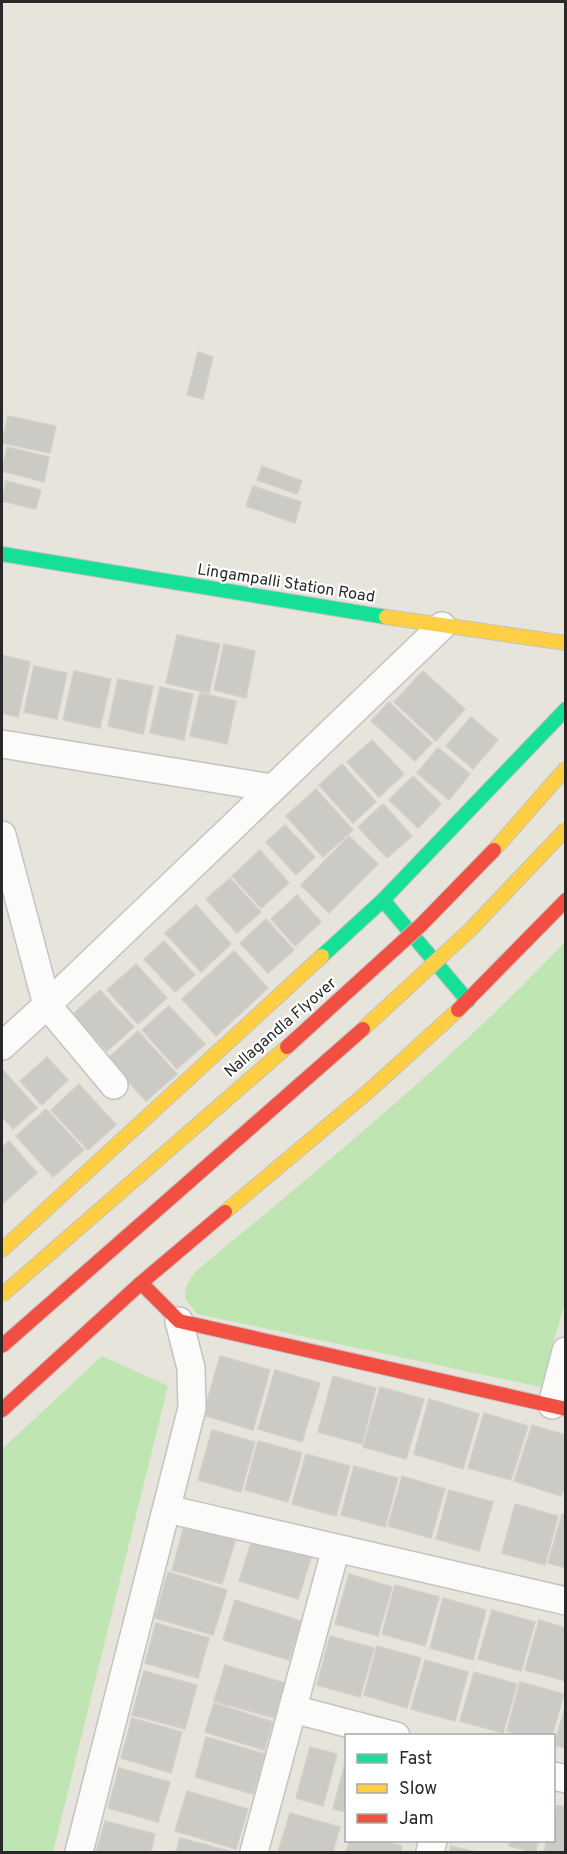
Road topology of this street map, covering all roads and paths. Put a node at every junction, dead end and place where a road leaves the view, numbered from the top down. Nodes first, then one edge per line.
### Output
1 (2, 554) edge
2 (442, 626) junction
3 (566, 643) edge
4 (566, 709) edge
5 (2, 744) edge
6 (566, 768) edge
7 (272, 788) junction
8 (566, 829) edge
9 (2, 835) edge
10 (384, 900) junction
11 (566, 900) edge
12 (468, 1001) junction
13 (47, 1005) junction
14 (2, 1046) edge
15 (114, 1085) dead end
16 (2, 1250) edge
17 (141, 1283) junction
18 (2, 1295) edge
19 (180, 1321) junction
20 (2, 1346) edge
21 (566, 1351) edge
22 (559, 1407) edge
23 (2, 1410) edge
24 (167, 1509) junction
25 (336, 1548) junction
26 (566, 1601) edge
27 (293, 1709) junction
28 (388, 1734) edge
29 (80, 1852) edge
30 (254, 1852) edge

1 - 2 street, Lingampalli Station Road
2 - 3 street, Lingampalli Station Road
2 - 7 street
4 - 10 street
5 - 7 street
6 - 18 street, Nallagandla Flyover, bridge
7 - 13 street
8 - 20 street, bridge
9 - 13 street
10 - 12 street
10 - 16 street
11 - 12 street
12 - 17 street
13 - 14 street
13 - 15 street
17 - 19 street
17 - 23 street
19 - 22 street
19 - 24 street
21 - 22 street
24 - 25 street
24 - 29 street
25 - 26 street
25 - 27 street
27 - 28 street
27 - 30 street

